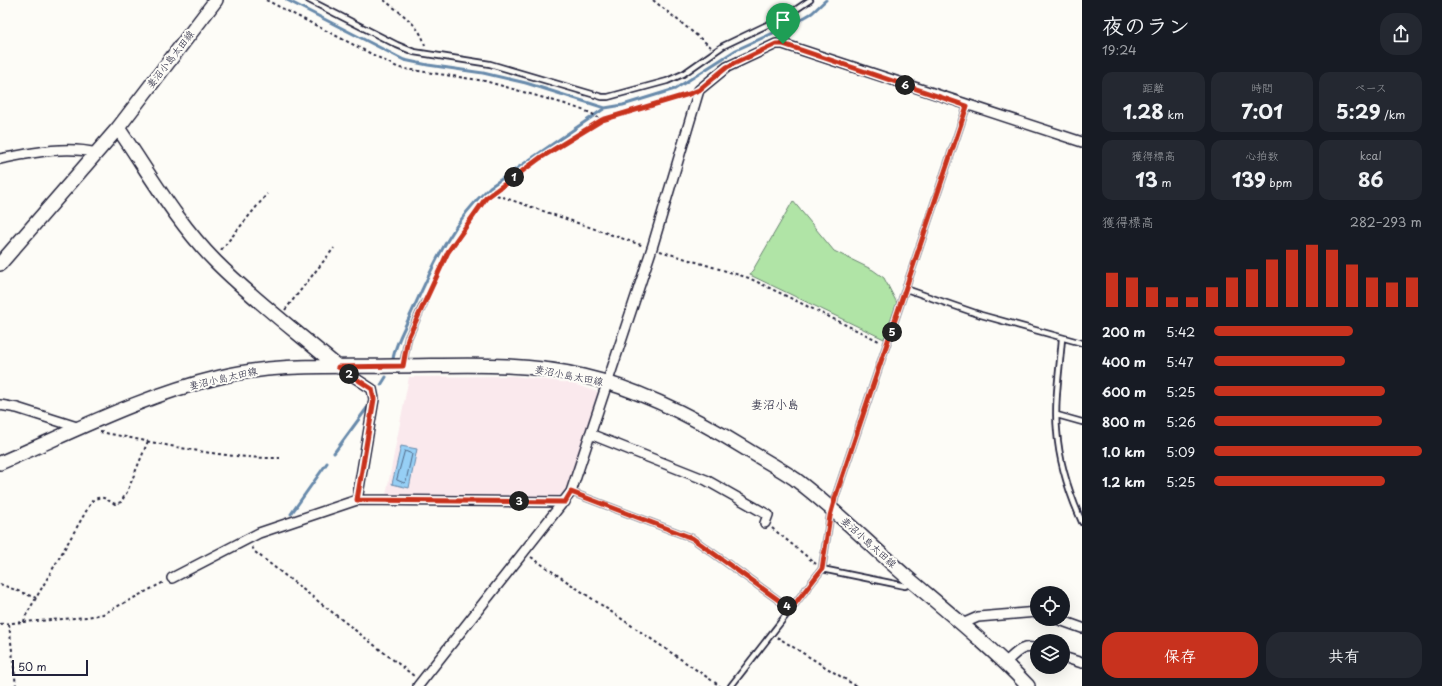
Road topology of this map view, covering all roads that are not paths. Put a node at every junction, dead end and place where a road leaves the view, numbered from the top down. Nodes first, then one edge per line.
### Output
1 (216, 0) edge
2 (309, 0) edge
3 (810, 0) edge
4 (967, 106) junction
5 (118, 128) junction
6 (1082, 142) edge
7 (97, 153) junction
8 (0, 159) edge
9 (0, 264) edge
10 (906, 289) junction
11 (424, 303) road end
12 (1062, 338) junction
13 (1082, 343) edge
14 (403, 366) junction
15 (338, 367) junction
16 (607, 382) junction
17 (0, 406) edge
18 (1057, 416) junction
19 (1082, 422) edge
20 (82, 428) junction
21 (590, 434) junction
22 (0, 463) edge
23 (571, 492) junction
24 (357, 500) junction
25 (565, 502) junction
26 (832, 509) junction
27 (1082, 522) edge
28 (765, 523) road end
29 (822, 569) junction
30 (172, 578) road end
31 (914, 582) junction
32 (791, 609) junction
33 (1030, 613) edge
34 (962, 624) junction
35 (1070, 624) edge
36 (1082, 628) edge
37 (1030, 647) edge
38 (1070, 659) edge
39 (1082, 662) edge
40 (1005, 663) junction
41 (422, 685) edge
42 (731, 686) edge
43 (1028, 686) edge

1 - 5 main road, 妻沼小島太田線
2 - 3 lane
4 - 6 street
4 - 10 lane
4 - 16 street
5 - 7 main road, 妻沼小島太田線
5 - 15 main road
7 - 8 street
7 - 9 main road, 妻沼小島太田線
10 - 12 lane
10 - 26 lane
11 - 14 lane
12 - 13 lane
12 - 18 lane
14 - 15 main road, 妻沼小島太田線
14 - 16 main road, 妻沼小島太田線
15 - 20 main road, 妻沼小島太田線
15 - 24 street
16 - 21 street
16 - 26 main road, 妻沼小島太田線
17 - 20 street
18 - 19 lane
18 - 27 lane
20 - 22 main road, 妻沼小島太田線
21 - 23 street
21 - 28 street
23 - 25 street
23 - 32 lane
24 - 25 street
24 - 30 street
25 - 41 street
26 - 29 lane
26 - 31 main road, 妻沼小島太田線
29 - 31 lane
29 - 32 lane
31 - 34 main road, 妻沼小島太田線
32 - 42 lane
33 - 34 street
34 - 40 main road, 妻沼小島太田線
35 - 36 street
37 - 40 street
38 - 39 street
40 - 43 main road, 妻沼小島太田線

